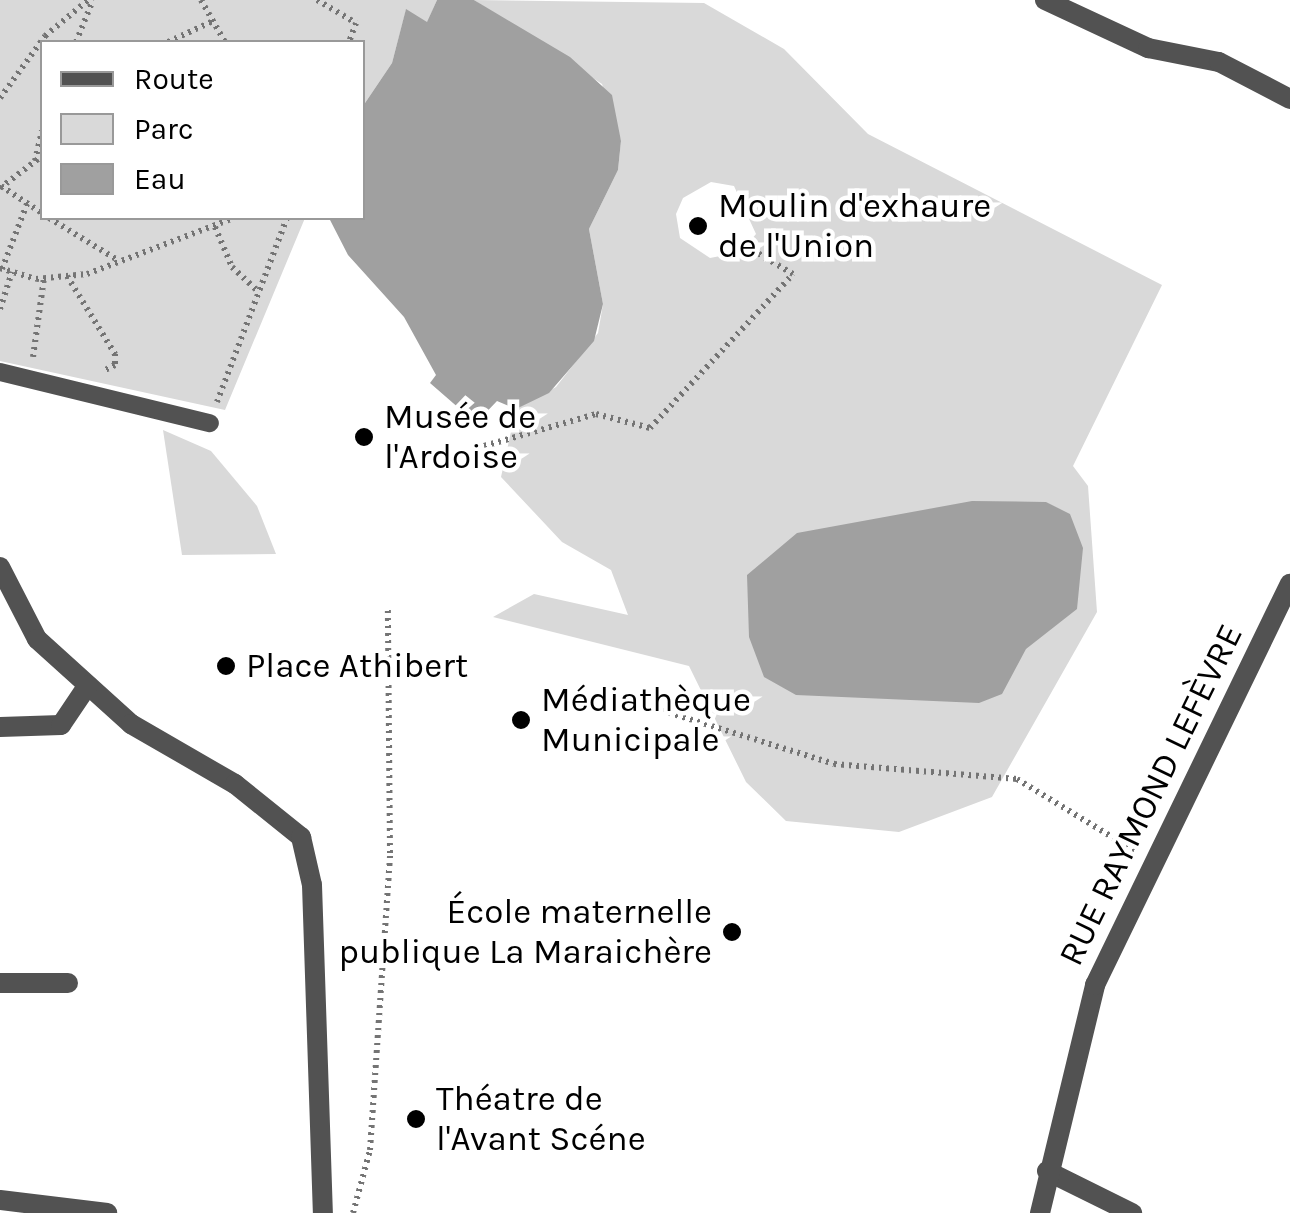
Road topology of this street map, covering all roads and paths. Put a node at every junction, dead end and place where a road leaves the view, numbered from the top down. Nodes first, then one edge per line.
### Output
1 (90, 0) edge
2 (201, 0) edge
3 (316, 0) edge
4 (1045, 0) edge
5 (213, 21) junction
6 (42, 40) edge
7 (77, 40) edge
8 (176, 40) edge
9 (223, 40) edge
10 (350, 40) edge
11 (40, 43) edge
12 (0, 98) edge
13 (1290, 99) edge
14 (40, 140) edge
15 (40, 158) edge
16 (35, 162) junction
17 (1, 187) edge
18 (26, 204) junction
19 (40, 211) edge
20 (52, 220) edge
21 (230, 220) edge
22 (286, 220) edge
23 (215, 227) junction
24 (749, 248) dead end
25 (116, 259) junction
26 (1, 268) edge
27 (12, 272) junction
28 (67, 276) junction
29 (44, 278) junction
30 (257, 290) junction
31 (0, 308) edge
32 (0, 372) edge
33 (30, 378) junction
34 (88, 390) junction
35 (210, 422) joint
36 (484, 446) dead end
37 (0, 567) edge
38 (1290, 584) edge
39 (388, 609) dead end
40 (88, 685) junction
41 (646, 706) dead end
42 (0, 727) edge
43 (1149, 858) junction
44 (0, 983) edge
45 (68, 984) dead end
46 (1047, 1171) junction
47 (0, 1200) edge
48 (107, 1213) edge
49 (323, 1213) edge
50 (354, 1213) edge
51 (1040, 1213) edge
52 (1132, 1213) edge

1 - 6 path
1 - 7 path
2 - 5 path
3 - 10 path
4 - 13 street
5 - 8 path
5 - 9 path
11 - 12 path
14 - 16 path
15 - 16 path
16 - 17 path
17 - 18 path
18 - 19 path
18 - 26 path
20 - 25 path
21 - 23 path
22 - 30 path
23 - 25 path
23 - 30 path
24 - 36 path
25 - 28 path
26 - 27 path
27 - 29 path
27 - 31 path
28 - 29 path
28 - 34 path
29 - 33 path
30 - 35 path
32 - 33 lane
33 - 34 lane
34 - 35 lane
37 - 40 street
38 - 43 street, RUE RAYMOND LEFÈVRE
39 - 50 path
40 - 42 street
40 - 49 street
41 - 43 path
43 - 46 street, RUE RAYMOND LEFÈVRE
44 - 45 street
46 - 51 street, RUE RAYMOND LEFÈVRE
46 - 52 street
47 - 48 street

